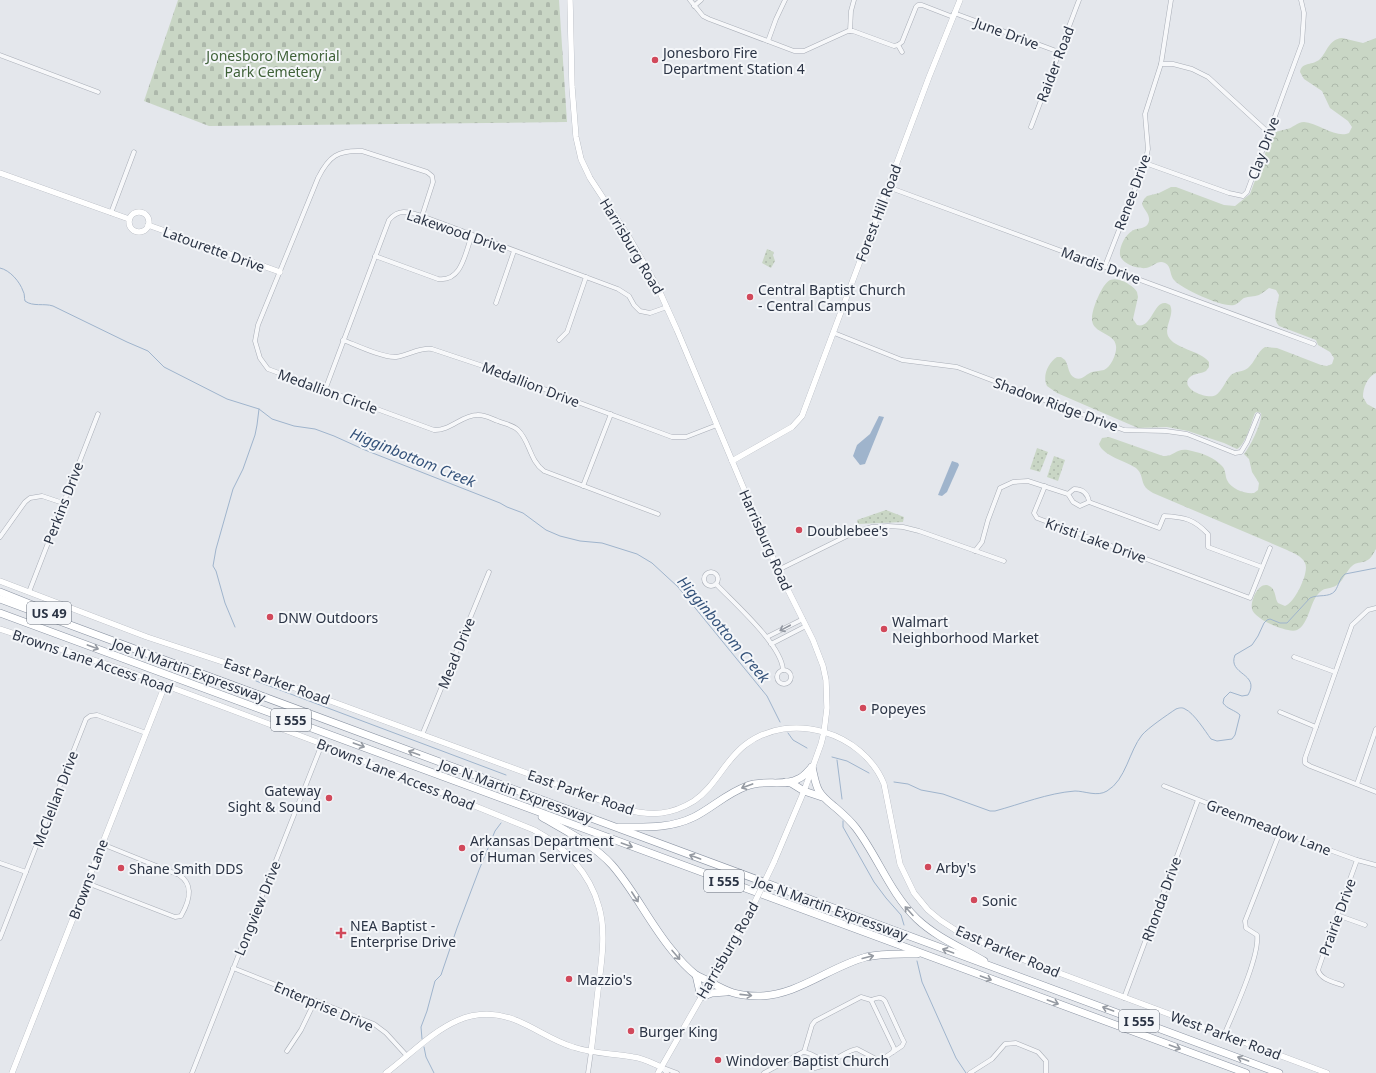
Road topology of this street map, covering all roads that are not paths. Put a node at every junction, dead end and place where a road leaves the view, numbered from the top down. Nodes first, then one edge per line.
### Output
1 (570, 0) edge
2 (690, 0) edge
3 (701, 0) edge
4 (785, 0) edge
5 (854, 0) edge
6 (960, 0) edge
7 (1079, 0) edge
8 (1172, 0) edge
9 (1301, 0) edge
10 (923, 2) edge
11 (694, 6) junction
12 (954, 15) junction
13 (850, 31) junction
14 (768, 41) junction
15 (898, 45) junction
16 (902, 52) dead end
17 (1059, 52) junction
18 (0, 55) edge
19 (1160, 64) junction
20 (98, 92) dead end
21 (1031, 127) dead end
22 (1269, 133) junction
23 (134, 152) dead end
24 (1145, 163) junction
25 (0, 173) edge
26 (888, 187) junction
27 (111, 213) junction
28 (422, 216) junction
29 (129, 219) junction
30 (148, 225) junction
31 (472, 235) junction
32 (514, 251) junction
33 (375, 256) junction
34 (1105, 266) junction
35 (280, 272) junction
36 (586, 277) junction
37 (496, 303) dead end
38 (667, 307) junction
39 (834, 333) junction
40 (342, 340) junction
41 (559, 340) dead end
42 (1314, 344) dead end
43 (324, 390) junction
44 (98, 414) dead end
45 (611, 414) junction
46 (1258, 415) dead end
47 (717, 424) junction
48 (732, 461) junction
49 (583, 486) junction
50 (1045, 486) junction
51 (1068, 494) junction
52 (1089, 502) junction
53 (63, 503) junction
54 (658, 514) dead end
55 (0, 537) edge
56 (1270, 548) dead end
57 (975, 551) junction
58 (1004, 562) dead end
59 (1262, 567) junction
60 (778, 570) junction
61 (489, 572) dead end
62 (0, 581) edge
63 (716, 584) dead end
64 (0, 592) edge
65 (29, 592) junction
66 (0, 599) edge
67 (1376, 608) edge
68 (0, 613) edge
69 (803, 619) junction
70 (806, 626) junction
71 (0, 629) edge
72 (84, 631) junction
73 (767, 637) junction
74 (771, 644) junction
75 (1294, 657) dead end
76 (783, 670) dead end
77 (1335, 672) junction
78 (165, 685) junction
79 (1280, 712) dead end
80 (1316, 727) junction
81 (1376, 729) edge
82 (824, 732) junction
83 (146, 733) junction
84 (422, 735) junction
85 (322, 744) junction
86 (812, 767) junction
87 (786, 782) junction
88 (1357, 784) junction
89 (1164, 786) dead end
90 (804, 791) junction
91 (1376, 792) edge
92 (826, 799) junction
93 (1198, 800) junction
94 (525, 807) junction
95 (614, 827) junction
96 (1280, 832) junction
97 (102, 844) junction
98 (1358, 860) junction
99 (0, 862) edge
100 (1376, 865) edge
101 (26, 872) junction
102 (87, 883) junction
103 (1337, 915) junction
104 (1365, 925) dead end
105 (0, 938) edge
106 (923, 955) junction
107 (233, 968) junction
108 (998, 970) junction
109 (696, 975) junction
110 (710, 982) junction
111 (1342, 985) dead end
112 (727, 992) junction
113 (701, 997) junction
114 (1124, 998) junction
115 (871, 1000) junction
116 (315, 1001) junction
117 (1224, 1035) junction
118 (287, 1051) dead end
119 (591, 1052) junction
120 (804, 1052) junction
121 (893, 1052) junction
122 (407, 1056) junction
123 (794, 1057) junction
124 (820, 1060) junction
125 (832, 1061) junction
126 (661, 1067) junction
127 (819, 1067) junction
128 (971, 1072) edge
129 (12, 1073) edge
130 (192, 1073) edge
131 (386, 1073) edge
132 (588, 1073) edge
133 (658, 1073) edge
134 (667, 1073) edge
135 (677, 1073) edge
136 (764, 1073) edge
137 (1046, 1073) edge
138 (1246, 1073) edge
139 (1279, 1073) edge
140 (1327, 1073) edge

1 - 38 street, Harrisburg Road
2 - 11 street
3 - 11 street
4 - 14 street
5 - 13 street
6 - 12 street, Forest Hill Road
7 - 17 street, Raider Road
8 - 19 street, Renee Drive
9 - 22 street, Clay Drive
10 - 12 street, June Drive
10 - 15 street
11 - 14 street
12 - 17 street, June Drive
12 - 26 street, Forest Hill Road
13 - 14 street
13 - 15 street
15 - 16 street
17 - 21 street, Raider Road
18 - 20 street
19 - 22 street
19 - 24 street, Renee Drive
22 - 24 street, Clay Drive
23 - 27 street
24 - 34 street, Renee Drive
25 - 27 street
26 - 34 street, Mardis Drive
26 - 39 street, Forest Hill Road
27 - 29 street
28 - 31 street, Lakewood Drive
28 - 33 street, Lakewood Drive
28 - 35 street, Medallion Circle
29 - 30 street
29 - 30 street
30 - 35 street, Latourette Drive
31 - 32 street, Lakewood Drive
31 - 33 street
32 - 36 street, Lakewood Drive
32 - 37 street
33 - 40 street, Lakewood Drive
34 - 42 street, Mardis Drive
35 - 43 street, Medallion Circle
36 - 38 street, Lakewood Drive
36 - 41 street
38 - 47 street, Harrisburg Road
39 - 46 street, Shadow Ridge Drive
39 - 48 street, Forest Hill Road
40 - 43 street, Lakewood Drive
40 - 45 street, Medallion Drive
43 - 49 street, Medallion Circle
44 - 53 street, Perkins Drive
45 - 47 street, Medallion Drive
45 - 49 street
47 - 48 street, Harrisburg Road
48 - 60 street, Harrisburg Road
49 - 54 street, Medallion Circle
50 - 51 street
50 - 57 street
50 - 59 street, Kristi Lake Drive
51 - 52 street
51 - 52 street
52 - 59 street
53 - 55 street
53 - 65 street, Perkins Drive
56 - 59 street
57 - 58 street
57 - 60 street
60 - 69 street, Harrisburg Road
61 - 84 street, Mead Drive
62 - 65 street, East Parker Road
63 - 73 street
64 - 72 highway, US 49
65 - 84 street, East Parker Road
66 - 72 highway, Joe N Martin Expressway / I 555
67 - 77 street
68 -> 94 highway, Joe N Martin Expressway / I 555
69 - 70 street, Harrisburg Road
69 -> 73 street
70 - 74 street
70 - 82 street, Harrisburg Road
71 - 78 street, Browns Lane Access Road
95 -> 72 highway, Joe N Martin Expressway / I 555
73 - 74 street
74 - 76 street
75 - 77 street
77 - 80 street
78 - 83 street, Browns Lane
78 - 85 street, Browns Lane Access Road
79 - 80 street
80 - 88 street
81 - 88 street
82 - 84 street, East Parker Road
82 - 86 street, Harrisburg Road
82 - 114 street, East Parker Road
83 - 97 street, Browns Lane
83 - 101 street, McClellan Drive
85 - 107 street, Longview Drive
85 - 119 street, Browns Lane Access Road
86 - 87 highway
86 - 90 street, Harrisburg Road
86 - 92 highway
87 - 90 highway
87 -> 95 highway
88 - 91 street
89 - 93 street, Greenmeadow Lane
90 - 92 highway
90 - 110 street, Harrisburg Road, bridge
108 -> 92 highway
93 - 96 street, Greenmeadow Lane
93 - 114 street, Rhonda Drive
94 -> 106 highway, Joe N Martin Expressway / I 555
94 -> 109 highway
108 -> 95 highway, Joe N Martin Expressway / I 555
96 - 98 street, Greenmeadow Lane
96 - 117 street
97 - 102 street, Browns Lane
97 - 102 street
98 - 100 street, Greenmeadow Lane
98 - 103 street, Prairie Drive
99 - 101 street
101 - 105 street, McClellan Drive
102 - 129 street, Browns Lane
103 - 104 street
103 - 111 street, Prairie Drive
112 -> 106 highway
106 -> 138 highway, Joe N Martin Expressway / I 555
107 - 116 street, Enterprise Drive
107 - 130 street, Longview Drive
139 -> 108 highway, Joe N Martin Expressway / I 555
109 - 110 highway
109 - 113 highway
110 - 112 highway
110 - 113 street, Harrisburg Road
112 - 113 highway
113 - 126 street, Harrisburg Road
114 - 117 street, West Parker Road
115 - 120 street
115 - 121 street
115 - 121 street
116 - 118 street
116 - 122 street, Enterprise Drive
117 - 140 street, West Parker Road
119 - 122 street
119 - 126 street
119 - 132 street
120 - 123 street
120 - 124 street
121 - 125 street
122 - 131 street
123 - 127 street
123 - 136 street
124 - 125 street
124 - 127 street
125 - 127 street
126 - 133 street, Harrisburg Road
126 - 134 street
126 - 135 street
128 - 137 street

